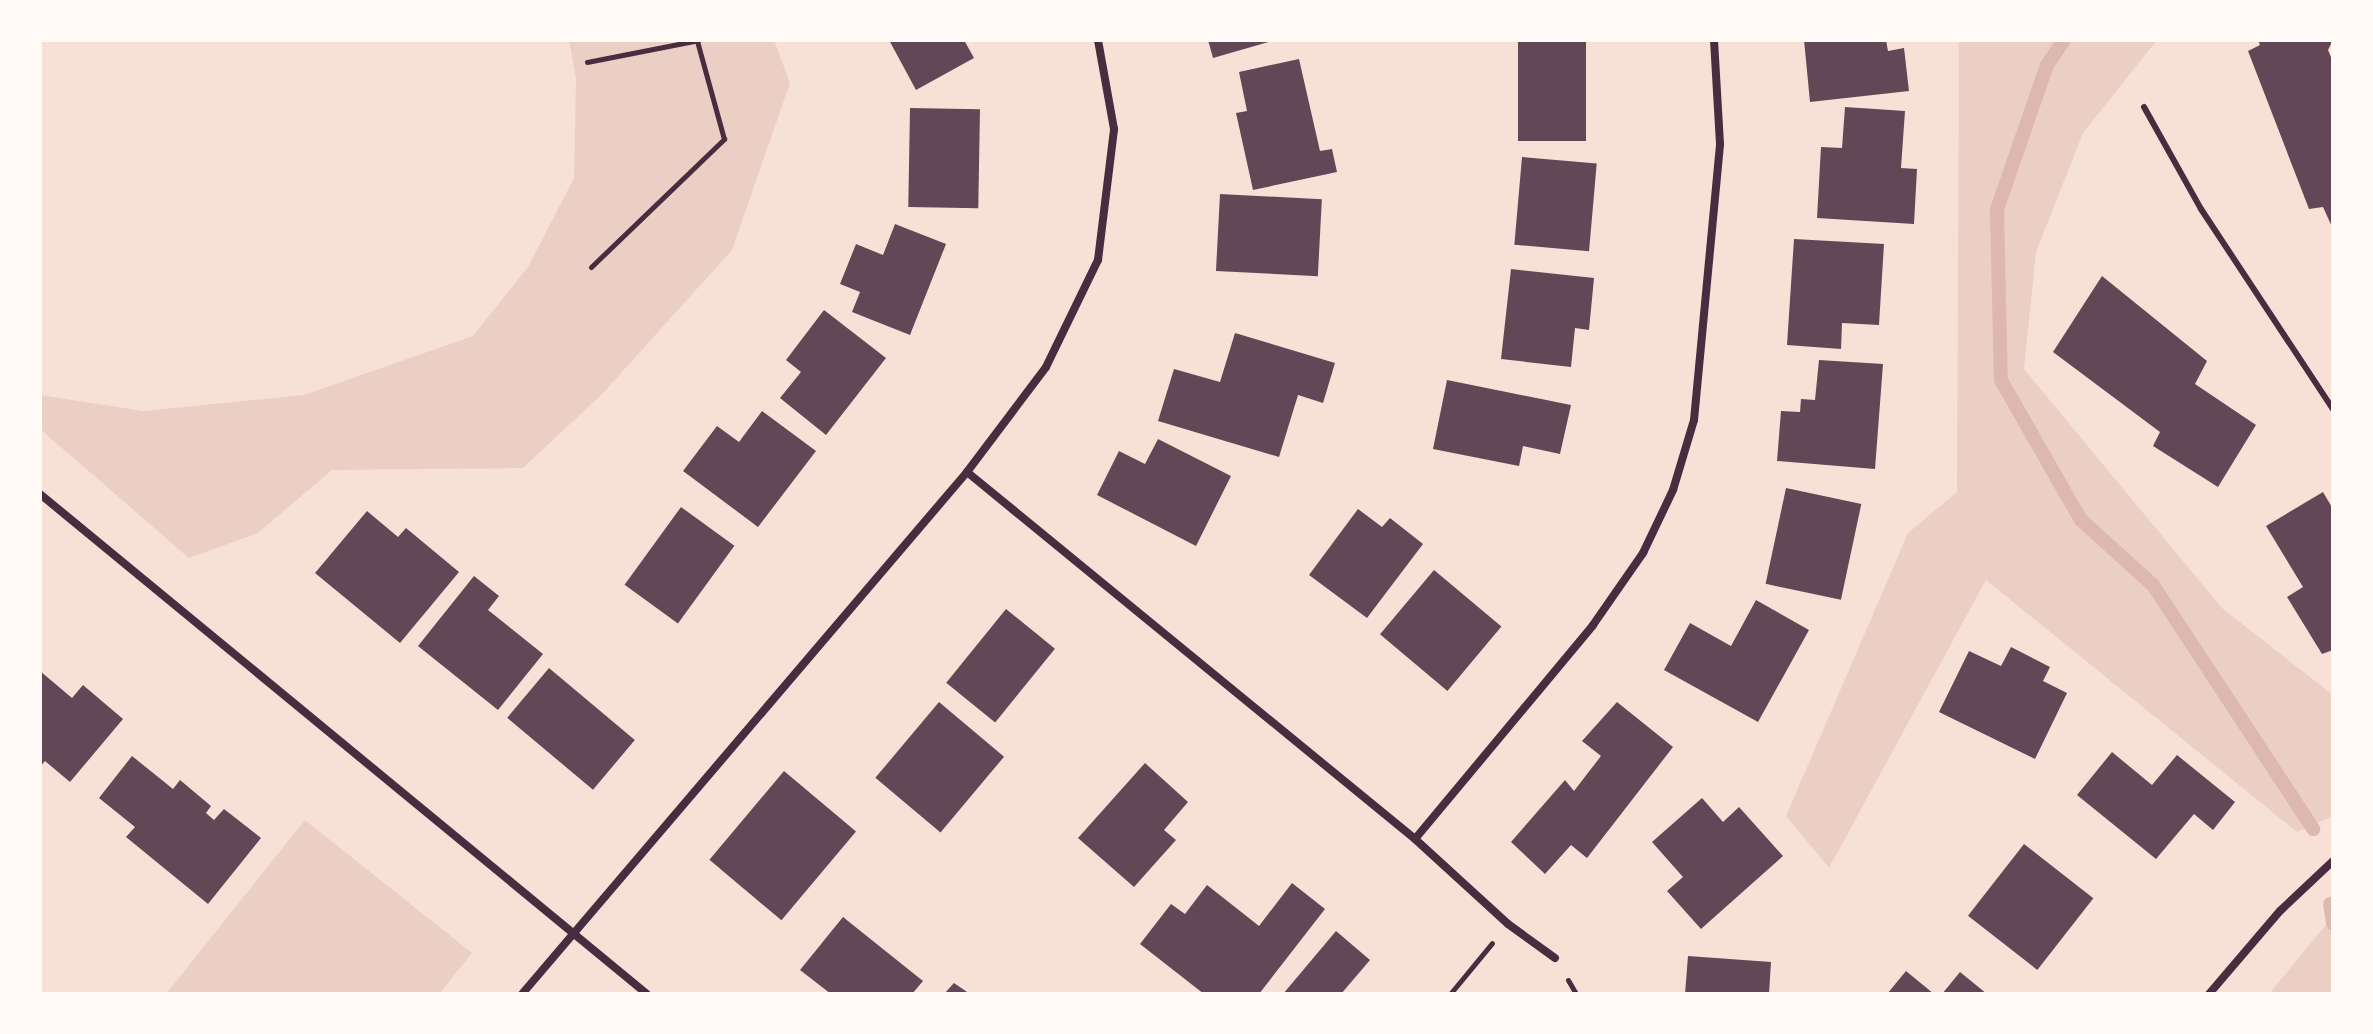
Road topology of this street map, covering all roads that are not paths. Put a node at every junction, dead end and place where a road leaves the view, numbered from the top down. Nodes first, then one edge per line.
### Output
1 (1098, 40) edge
2 (1714, 40) edge
3 (2144, 107) dead end
4 (2333, 409) edge
5 (967, 472) junction
6 (40, 494) edge
7 (1415, 839) junction
8 (2333, 861) edge
9 (573, 934) junction
10 (1555, 958) dead end
11 (522, 994) edge
12 (647, 994) edge
13 (2209, 994) edge

1 - 5 street
2 - 7 street
3 - 4 lane
5 - 7 street
5 - 9 street
6 - 9 street
7 - 10 street
8 - 13 street
9 - 11 street
9 - 12 street

